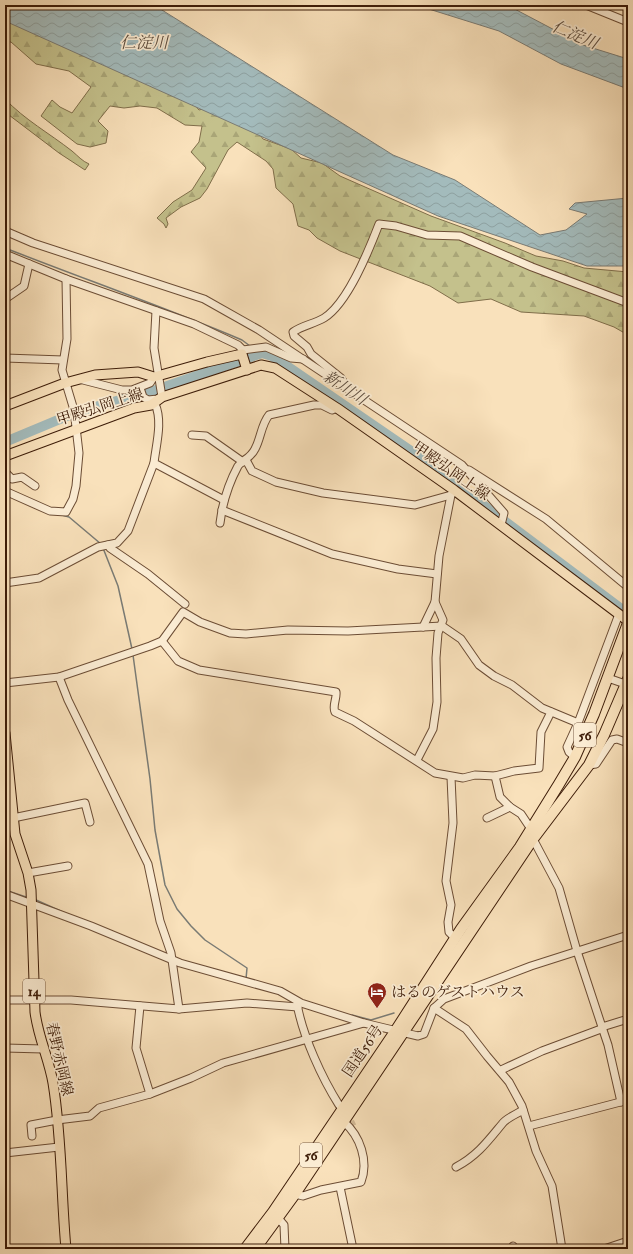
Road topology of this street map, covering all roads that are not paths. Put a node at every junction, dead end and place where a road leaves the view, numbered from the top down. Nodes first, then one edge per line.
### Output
1 (586, 5) edge
2 (628, 22) edge
3 (5, 231) edge
4 (5, 254) edge
5 (29, 264) junction
6 (66, 279) junction
7 (5, 299) edge
8 (628, 303) edge
9 (156, 311) junction
10 (242, 352) junction
11 (5, 358) edge
12 (303, 359) junction
13 (63, 360) junction
14 (247, 370) junction
15 (156, 376) junction
16 (78, 379) junction
17 (65, 383) junction
18 (340, 384) junction
19 (141, 392) junction
20 (160, 395) junction
21 (5, 406) edge
22 (337, 408) junction
23 (76, 430) junction
24 (192, 435) dead end
25 (5, 456) edge
26 (244, 461) junction
27 (154, 463) junction
28 (462, 465) junction
29 (5, 472) edge
30 (35, 486) dead end
31 (5, 491) edge
32 (453, 493) junction
33 (224, 500) junction
34 (222, 510) junction
35 (220, 523) dead end
36 (501, 525) junction
37 (103, 545) junction
38 (438, 574) junction
39 (5, 583) edge
40 (628, 587) edge
41 (435, 602) junction
42 (185, 604) dead end
43 (625, 618) edge
44 (442, 626) junction
45 (423, 627) junction
46 (162, 641) junction
47 (59, 676) junction
48 (608, 678) junction
49 (5, 683) edge
50 (627, 683) edge
51 (551, 712) junction
52 (578, 723) junction
53 (5, 733) edge
54 (628, 743) edge
55 (575, 757) junction
56 (417, 760) junction
57 (588, 765) junction
58 (7, 770) edge
59 (495, 776) junction
60 (451, 777) junction
61 (510, 807) junction
62 (13, 818) junction
63 (487, 818) dead end
64 (90, 822) dead end
65 (532, 834) junction
66 (68, 866) dead end
67 (28, 874) junction
68 (5, 894) edge
69 (31, 903) junction
70 (628, 935) edge
71 (455, 938) junction
72 (577, 951) junction
73 (172, 959) junction
74 (5, 1000) edge
75 (34, 1000) junction
76 (297, 1004) junction
77 (140, 1006) junction
78 (434, 1008) junction
79 (179, 1009) junction
80 (628, 1019) edge
81 (364, 1023) junction
82 (602, 1028) junction
83 (400, 1032) junction
84 (307, 1038) junction
85 (5, 1048) edge
86 (43, 1049) junction
87 (501, 1070) junction
88 (325, 1080) junction
89 (150, 1094) junction
90 (338, 1098) dead end
91 (625, 1101) edge
92 (343, 1108) junction
93 (523, 1110) junction
94 (57, 1120) junction
95 (348, 1124) junction
96 (529, 1126) junction
97 (32, 1136) dead end
98 (360, 1144) junction
99 (59, 1147) junction
100 (5, 1153) edge
101 (456, 1166) dead end
102 (340, 1187) junction
103 (295, 1194) junction
104 (278, 1218) junction
105 (628, 1241) edge
106 (66, 1249) edge
107 (244, 1249) edge
108 (255, 1249) edge
109 (285, 1249) edge
110 (353, 1249) edge
111 (562, 1249) edge
112 (604, 1249) edge

1 - 2 street
3 - 12 street
4 - 5 street
5 - 6 street
5 - 7 street
6 - 9 street
6 - 13 street
8 - 18 street
9 - 10 street
9 - 15 street
10 - 12 street
10 - 14 main road
10 - 15 main road, 甲殿弘岡上線
11 - 13 street
12 - 18 street
13 - 17 street
14 - 20 main road, 甲殿弘岡上線
14 - 22 main road, 甲殿弘岡上線
15 - 16 main road, 甲殿弘岡上線
15 - 19 street
15 - 20 street
16 - 17 main road, 甲殿弘岡上線
16 - 19 street
17 - 21 main road, 甲殿弘岡上線
17 - 23 street
18 - 28 street
19 - 20 street
20 - 23 main road, 甲殿弘岡上線
20 - 27 street
22 - 26 street
22 - 32 main road, 甲殿弘岡上線
23 - 25 main road, 甲殿弘岡上線
23 - 31 street
24 - 26 street
26 - 32 street
26 - 33 street
27 - 33 street
27 - 37 street
28 - 36 street
28 - 40 street
29 - 30 street
32 - 36 main road, 甲殿弘岡上線
32 - 38 street
33 - 34 street
34 - 35 street
34 - 38 street
36 - 43 main road, 甲殿弘岡上線
37 - 39 street
37 - 42 street
38 - 41 street
41 - 44 street
41 - 45 street
43 - 48 highway, 56
43 - 52 street
44 - 45 street
44 - 51 street
44 - 56 street
45 - 46 street
46 - 47 street
46 - 56 street
47 - 49 street
47 - 73 street
48 - 50 street
48 - 55 highway, 56
50 - 57 highway, 56
51 - 52 street
51 - 59 street
52 - 55 street
53 - 58 main road, 春野赤岡線 / 14
54 - 57 street
55 - 65 highway, 56
56 - 60 street
57 - 65 highway, 56
58 - 62 main road, 春野赤岡線 / 14
59 - 60 street
59 - 61 street
60 - 71 street
61 - 63 street
61 - 65 street
62 - 64 street
62 - 67 main road, 春野赤岡線 / 14
65 - 71 highway, 国道56号 / 56
65 - 72 street
65 - 83 highway, 国道56号 / 56
66 - 67 street
67 - 69 main road, 春野赤岡線 / 14
68 - 69 street
69 - 73 street
69 - 75 main road, 春野赤岡線 / 14
70 - 72 street
71 - 83 highway, 国道56号 / 56
72 - 78 street
72 - 82 street
73 - 76 street
73 - 79 street
74 - 75 street
75 - 77 street
75 - 86 main road, 春野赤岡線 / 14
76 - 79 street
76 - 81 street
76 - 84 street
77 - 79 street
77 - 89 street
78 - 83 street
78 - 87 street
80 - 82 street
81 - 83 street
81 - 84 street
82 - 87 street
82 - 91 street
83 - 92 highway, 国道56号 / 56
83 - 95 highway, 国道56号 / 56
84 - 88 street
84 - 89 street
85 - 86 street
86 - 94 main road, 春野赤岡線 / 14
87 - 93 street
88 - 90 street
88 - 92 street
89 - 94 street
91 - 96 street
92 - 107 highway, 国道56号 / 56
93 - 96 street
93 - 101 street
94 - 97 street
94 - 99 main road, 春野赤岡線 / 14
95 - 98 street
95 - 98 street
95 - 103 highway, 国道56号 / 56
96 - 111 street
98 - 102 street
99 - 100 street
99 - 106 main road, 春野赤岡線 / 14
102 - 103 street
102 - 110 street
103 - 104 highway, 国道56号 / 56
104 - 108 highway, 国道56号 / 56
104 - 109 street
105 - 112 street

